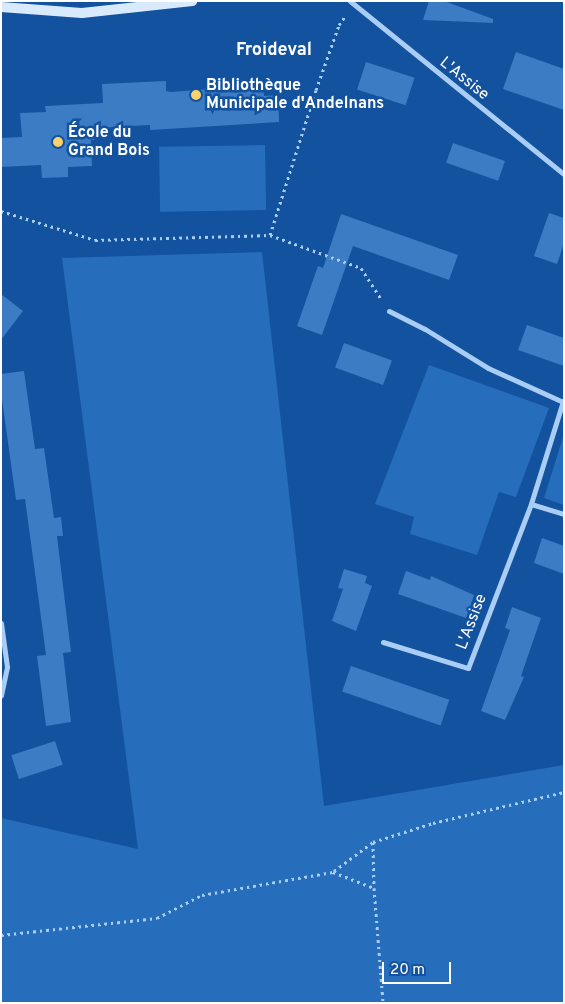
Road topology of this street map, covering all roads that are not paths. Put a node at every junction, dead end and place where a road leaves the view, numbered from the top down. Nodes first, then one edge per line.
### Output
1 (192, 1) edge
2 (352, 3) edge
3 (1, 7) edge
4 (564, 174) edge
5 (389, 311) road end
6 (563, 401) edge
7 (531, 504) junction
8 (564, 514) edge
9 (1, 623) edge
10 (383, 642) dead end
11 (1, 695) edge

1 - 3 street
2 - 4 street, L'Assise
5 - 6 street
6 - 7 street
7 - 8 street
7 - 10 street, L'Assise
9 - 11 street

